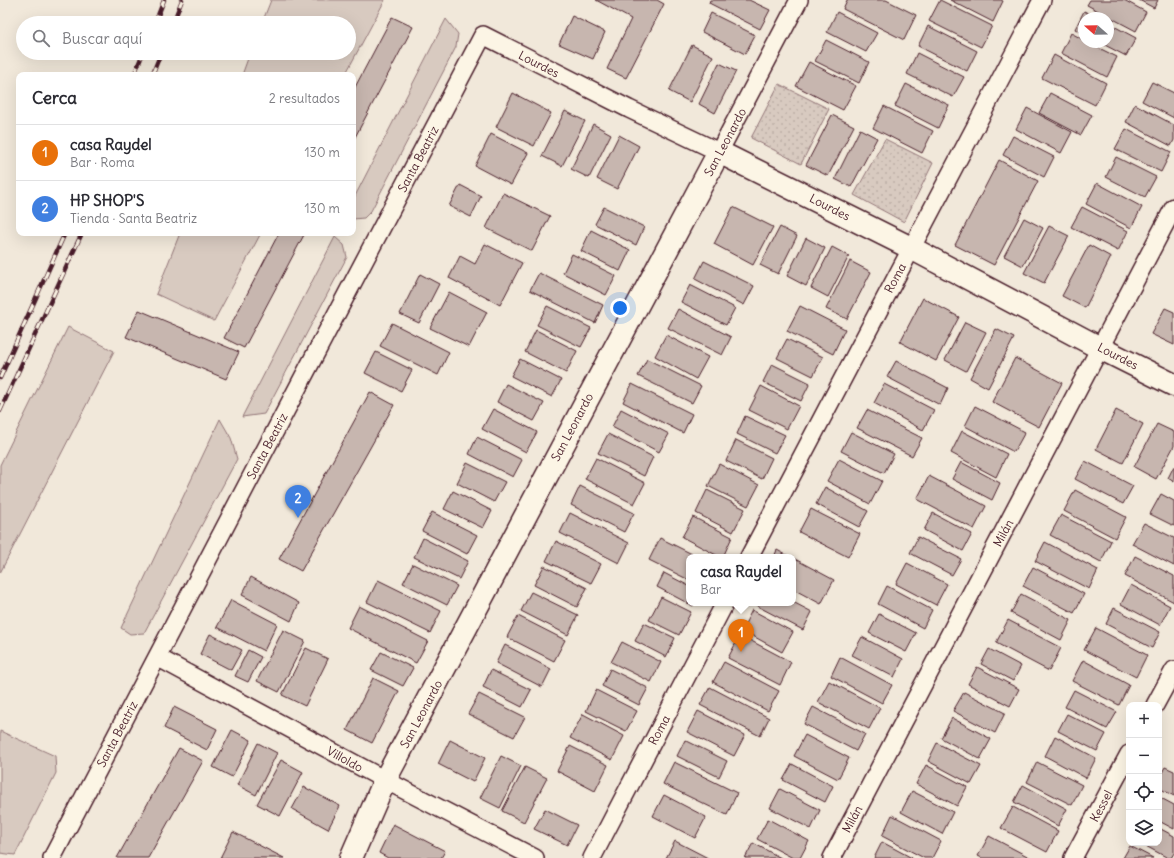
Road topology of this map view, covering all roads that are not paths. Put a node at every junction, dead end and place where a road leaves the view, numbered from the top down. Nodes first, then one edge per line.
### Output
1 (800, 0) edge
2 (1042, 0) edge
3 (483, 36) joint
4 (719, 152) junction
5 (1174, 207) edge
6 (911, 248) junction
7 (1100, 348) junction
8 (1174, 385) edge
9 (751, 554) edge
10 (723, 606) edge
11 (157, 657) junction
12 (1174, 670) edge
13 (1157, 702) edge
14 (1126, 760) edge
15 (385, 780) junction
16 (52, 858) edge
17 (351, 858) edge
18 (535, 858) edge
19 (592, 858) edge
20 (832, 858) edge
21 (1073, 858) edge

1 - 4 street, San Leonardo
2 - 6 street, Roma
3 - 4 street, Lourdes
3 - 11 street, Santa Beatriz
4 - 6 street, Lourdes
4 - 15 street, San Leonardo
5 - 7 street, Milán
6 - 7 street, Lourdes
6 - 9 street, Roma
7 - 8 street, Lourdes
7 - 20 street, Milán
10 - 19 street, Roma
11 - 15 street, Villoldo
11 - 16 street, Santa Beatriz
12 - 13 street
14 - 21 street, Kessel
15 - 17 street, San Leonardo
15 - 18 street, Villoldo

